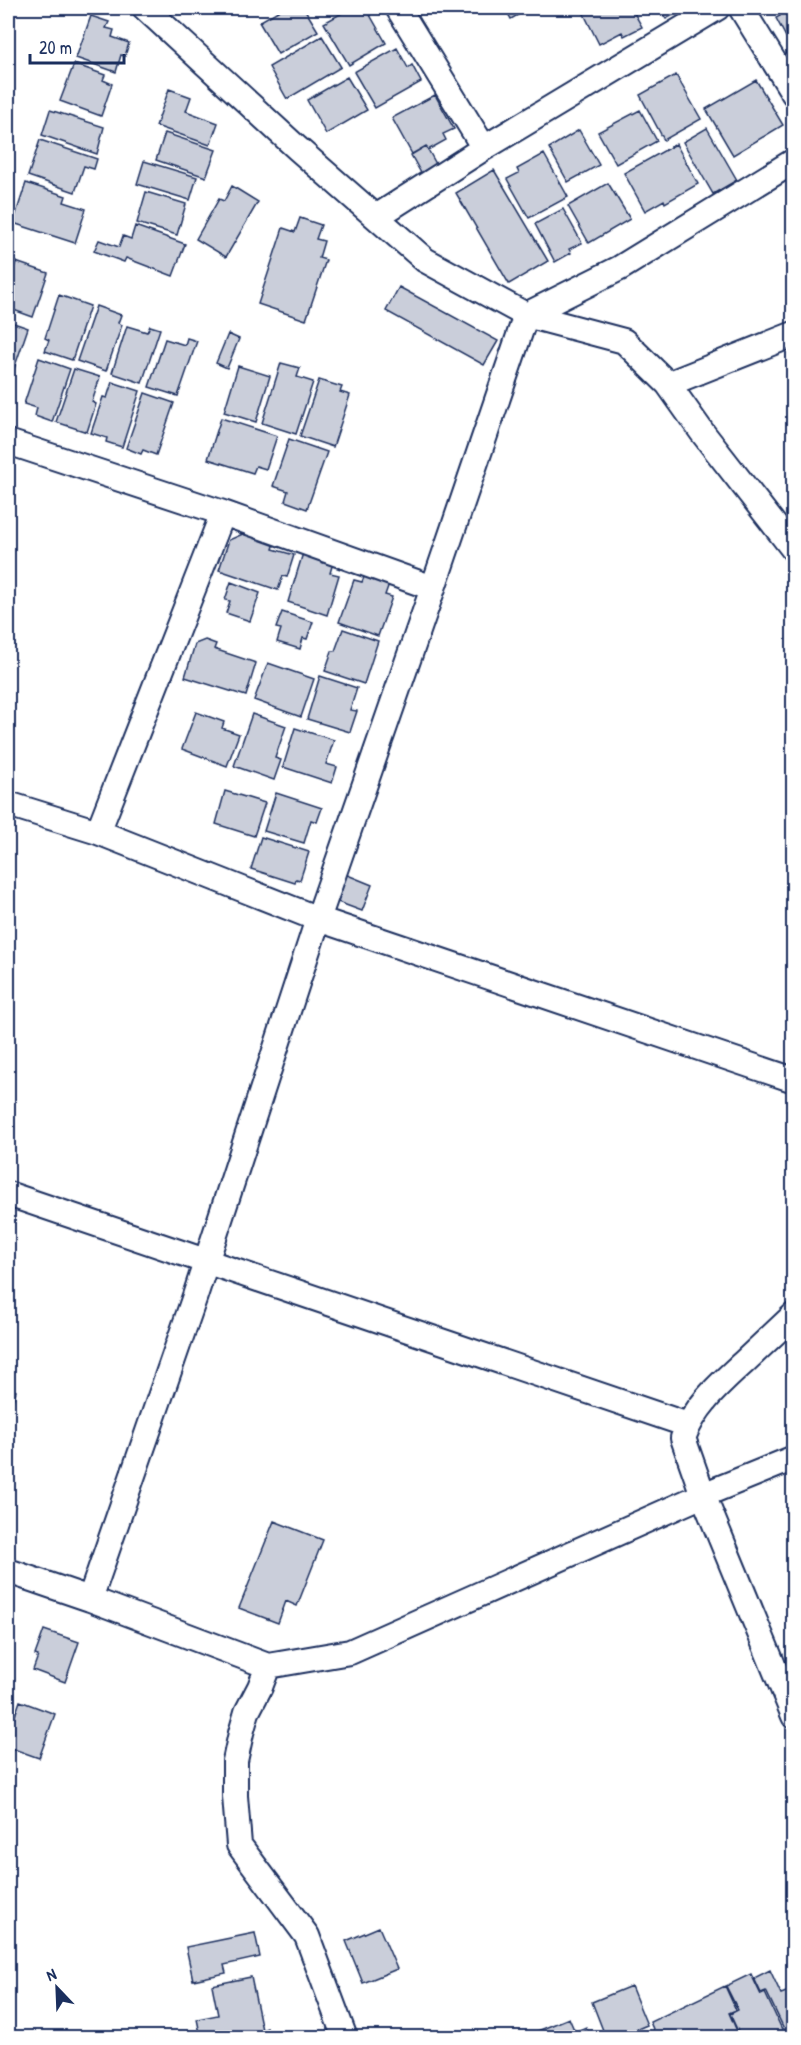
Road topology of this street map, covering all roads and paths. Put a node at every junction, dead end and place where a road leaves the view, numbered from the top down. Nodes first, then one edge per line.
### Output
1 (145, 8) edge
2 (398, 8) edge
3 (717, 8) edge
4 (741, 8) edge
5 (794, 94) edge
6 (484, 148) junction
7 (794, 161) edge
8 (376, 217) junction
9 (526, 315) junction
10 (794, 334) edge
11 (668, 384) junction
12 (8, 442) edge
13 (223, 513) junction
14 (794, 550) edge
15 (433, 588) junction
16 (8, 804) edge
17 (98, 832) junction
18 (318, 919) junction
19 (794, 1080) edge
20 (8, 1194) edge
21 (207, 1260) junction
22 (794, 1315) edge
23 (688, 1425) junction
24 (794, 1458) edge
25 (703, 1495) junction
26 (8, 1571) edge
27 (90, 1599) junction
28 (268, 1666) junction
29 (794, 1716) edge
30 (345, 2037) edge

1 - 8 street
2 - 6 street
3 - 6 street
4 - 5 street
6 - 8 street
7 - 9 street
8 - 9 street
9 - 11 street
9 - 15 street
10 - 11 street
11 - 14 street
12 - 13 street
13 - 15 street
13 - 17 street
15 - 18 street
16 - 17 street
17 - 18 street
18 - 19 street
18 - 21 street
20 - 21 street
21 - 23 street
21 - 27 street
22 - 23 street
23 - 25 street
24 - 25 street
25 - 28 street
25 - 29 street
26 - 27 street
27 - 28 street
28 - 30 street

